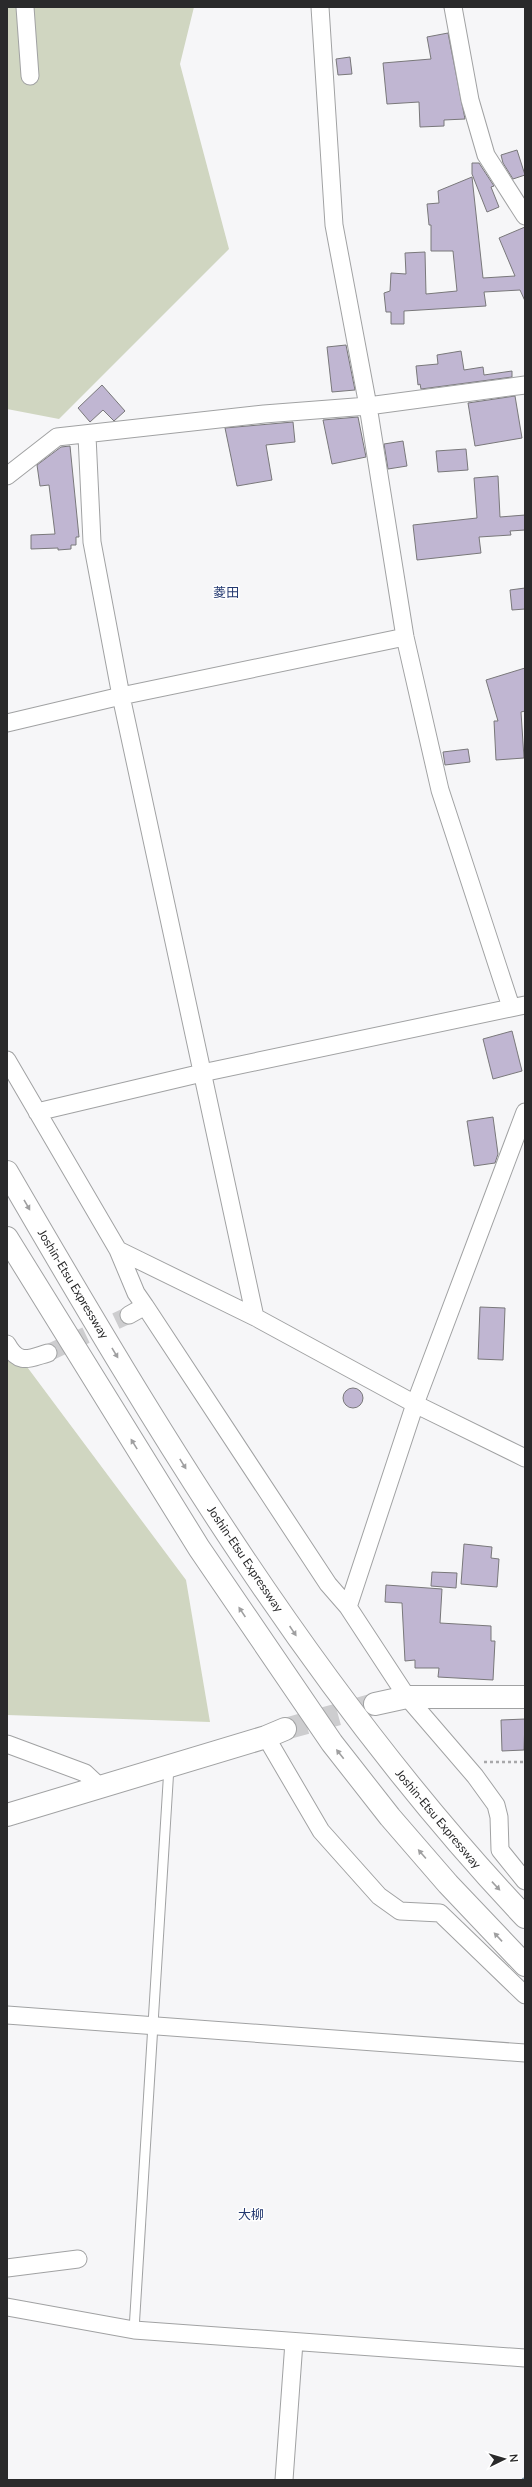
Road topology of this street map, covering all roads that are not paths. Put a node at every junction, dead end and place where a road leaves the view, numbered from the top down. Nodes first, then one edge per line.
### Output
1 (25, 7) edge
2 (320, 7) edge
3 (453, 7) edge
4 (30, 76) dead end
5 (525, 216) edge
6 (525, 385) edge
7 (368, 406) junction
8 (87, 436) junction
9 (7, 476) edge
10 (405, 638) junction
11 (121, 696) junction
12 (7, 723) edge
13 (518, 1006) edge
14 (7, 1060) edge
15 (202, 1073) junction
16 (37, 1112) junction
17 (525, 1112) edge
18 (7, 1172) edge
19 (7, 1238) edge
20 (118, 1250) junction
21 (145, 1306) junction
22 (129, 1315) tunnel mouth
23 (255, 1317) junction
24 (7, 1344) edge
25 (48, 1353) tunnel mouth
26 (415, 1404) junction
27 (525, 1458) edge
28 (348, 1607) junction
29 (407, 1697) junction
30 (525, 1697) edge
31 (375, 1704) tunnel mouth
32 (275, 1733) joint
33 (7, 1744) edge
34 (170, 1766) junction
35 (100, 1787) junction
36 (7, 1815) edge
37 (525, 1881) edge
38 (525, 1917) edge
39 (525, 1965) edge
40 (525, 1995) edge
41 (7, 2015) edge
42 (153, 2026) junction
43 (525, 2054) edge
44 (78, 2259) dead end
45 (7, 2268) edge
46 (7, 2307) edge
47 (134, 2330) junction
48 (294, 2342) junction
49 (525, 2358) edge
50 (284, 2480) edge

1 - 4 street
2 - 7 street
3 - 5 street
6 - 7 street
7 - 8 street
7 - 10 street
8 - 9 street
8 - 11 street
10 - 11 street
10 - 13 street
11 - 12 street
11 - 15 street
13 - 15 street
14 - 16 street
15 - 16 street
15 - 23 street
16 - 20 street
17 - 26 street
18 -> 38 main road, Joshin-Etsu Expressway
39 -> 19 main road
20 - 21 street
20 - 23 street
21 - 22 street
21 - 28 street
23 - 26 street
24 - 25 street
26 - 27 street
26 - 28 street
28 - 29 street
29 - 30 main road
29 - 31 main road
29 - 37 street
32 - 34 main road
32 - 40 street
33 - 35 street
34 - 35 main road
34 - 42 lane
35 - 36 main road
41 - 42 street
42 - 43 street
42 - 47 lane
44 - 45 street
46 - 47 street
47 - 48 street
48 - 49 street
48 - 50 street

